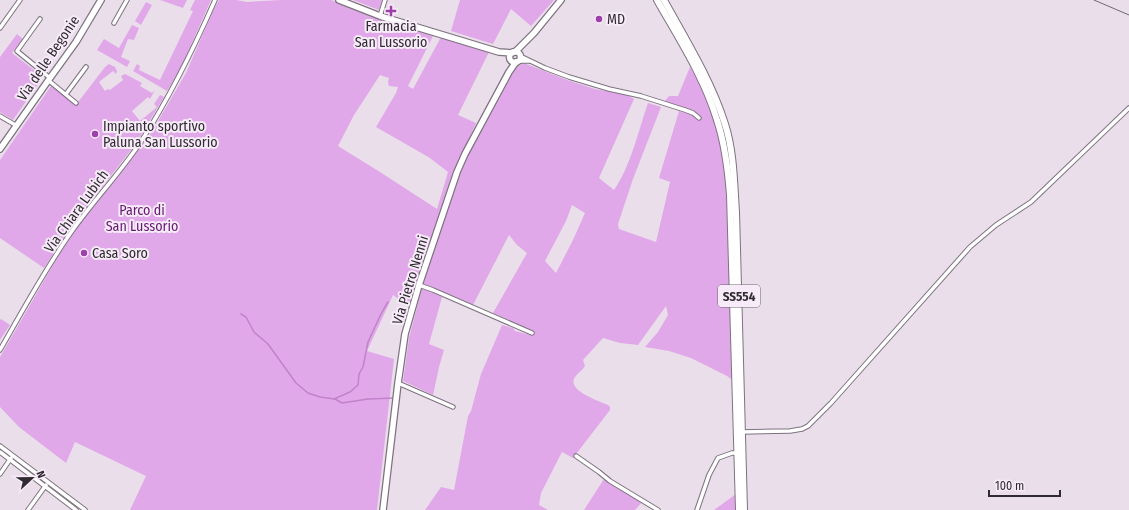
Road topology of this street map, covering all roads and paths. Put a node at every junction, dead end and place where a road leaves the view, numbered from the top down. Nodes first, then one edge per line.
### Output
1 (20, 0) edge
2 (101, 0) edge
3 (127, 0) edge
4 (215, 0) edge
5 (339, 0) edge
6 (385, 0) edge
7 (561, 0) edge
8 (657, 0) edge
9 (664, 0) edge
10 (380, 16) junction
11 (40, 19) dead end
12 (114, 23) dead end
13 (0, 28) edge
14 (515, 57) junction
15 (86, 67) dead end
16 (49, 79) junction
17 (66, 94) junction
18 (76, 103) dead end
19 (1129, 108) edge
20 (0, 116) edge
21 (699, 118) dead end
22 (17, 126) junction
23 (0, 149) edge
24 (419, 285) junction
25 (532, 333) dead end
26 (0, 350) edge
27 (398, 383) junction
28 (452, 407) dead end
29 (742, 432) junction
30 (0, 446) edge
31 (0, 452) edge
32 (738, 453) junction
33 (576, 456) dead end
34 (12, 458) junction
35 (0, 474) edge
36 (48, 483) junction
37 (45, 486) junction
38 (28, 510) edge
39 (76, 510) edge
40 (85, 510) edge
41 (383, 510) edge
42 (658, 510) edge
43 (697, 510) edge
44 (739, 510) edge
45 (744, 510) edge

1 - 13 street
2 - 16 street, Via delle Begonie
3 - 12 street
4 - 26 street, Via Chiara Lubich
5 - 10 street
6 - 10 street
7 - 14 street
8 - 32 main road, SS554
9 - 29 main road, SS554
10 - 14 street
11 - 16 street
14 - 21 street
14 - 24 street, Via Pietro Nenni
15 - 17 street
16 - 17 street
16 - 22 street, Via delle Begonie
17 - 18 street
19 - 29 street
20 - 22 street
22 - 23 street, Via delle Begonie
24 - 25 street
24 - 27 street, Via Pietro Nenni
27 - 28 street
27 - 41 street, Via Pietro Nenni
29 - 45 main road, SS554
30 - 34 street
31 - 34 street
32 - 43 street
32 - 44 main road, SS554
33 - 42 street
34 - 35 street
34 - 36 street
34 - 37 street
36 - 37 street
36 - 40 street
37 - 38 street
37 - 39 street

